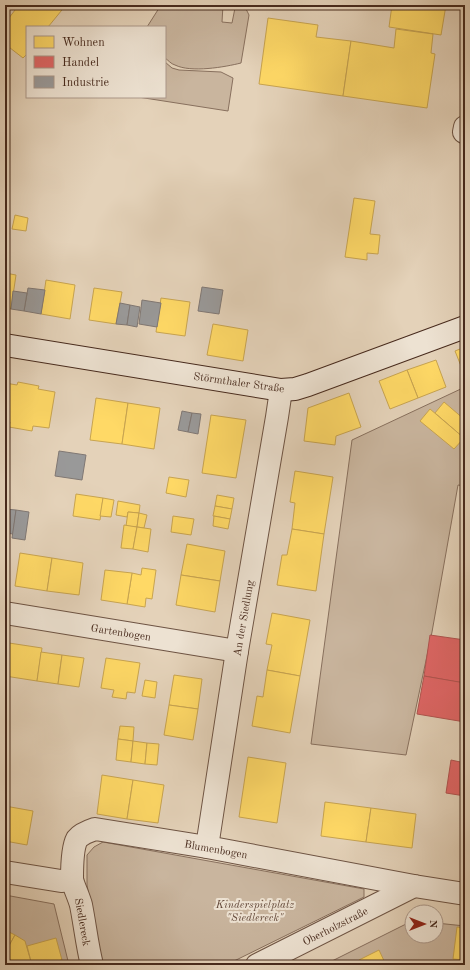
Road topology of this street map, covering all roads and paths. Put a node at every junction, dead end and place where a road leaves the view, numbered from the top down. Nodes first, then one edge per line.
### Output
1 (465, 327) edge
2 (5, 345) edge
3 (281, 390) junction
4 (5, 613) edge
5 (237, 651) junction
6 (207, 847) junction
7 (5, 872) edge
8 (72, 880) junction
9 (414, 886) junction
10 (465, 894) edge
11 (92, 965) edge
12 (257, 965) edge

1 - 3 street, Störmthaler Straße
2 - 3 street, Störmthaler Straße
3 - 5 street, An der Siedlung
4 - 5 street, Gartenbogen
5 - 6 street, An der Siedlung
6 - 8 street, Blumenbogen
6 - 9 street, Blumenbogen
7 - 8 street
8 - 11 street, Siedlereck
9 - 10 street, Blumenbogen
9 - 12 street, Oberholzstraße

